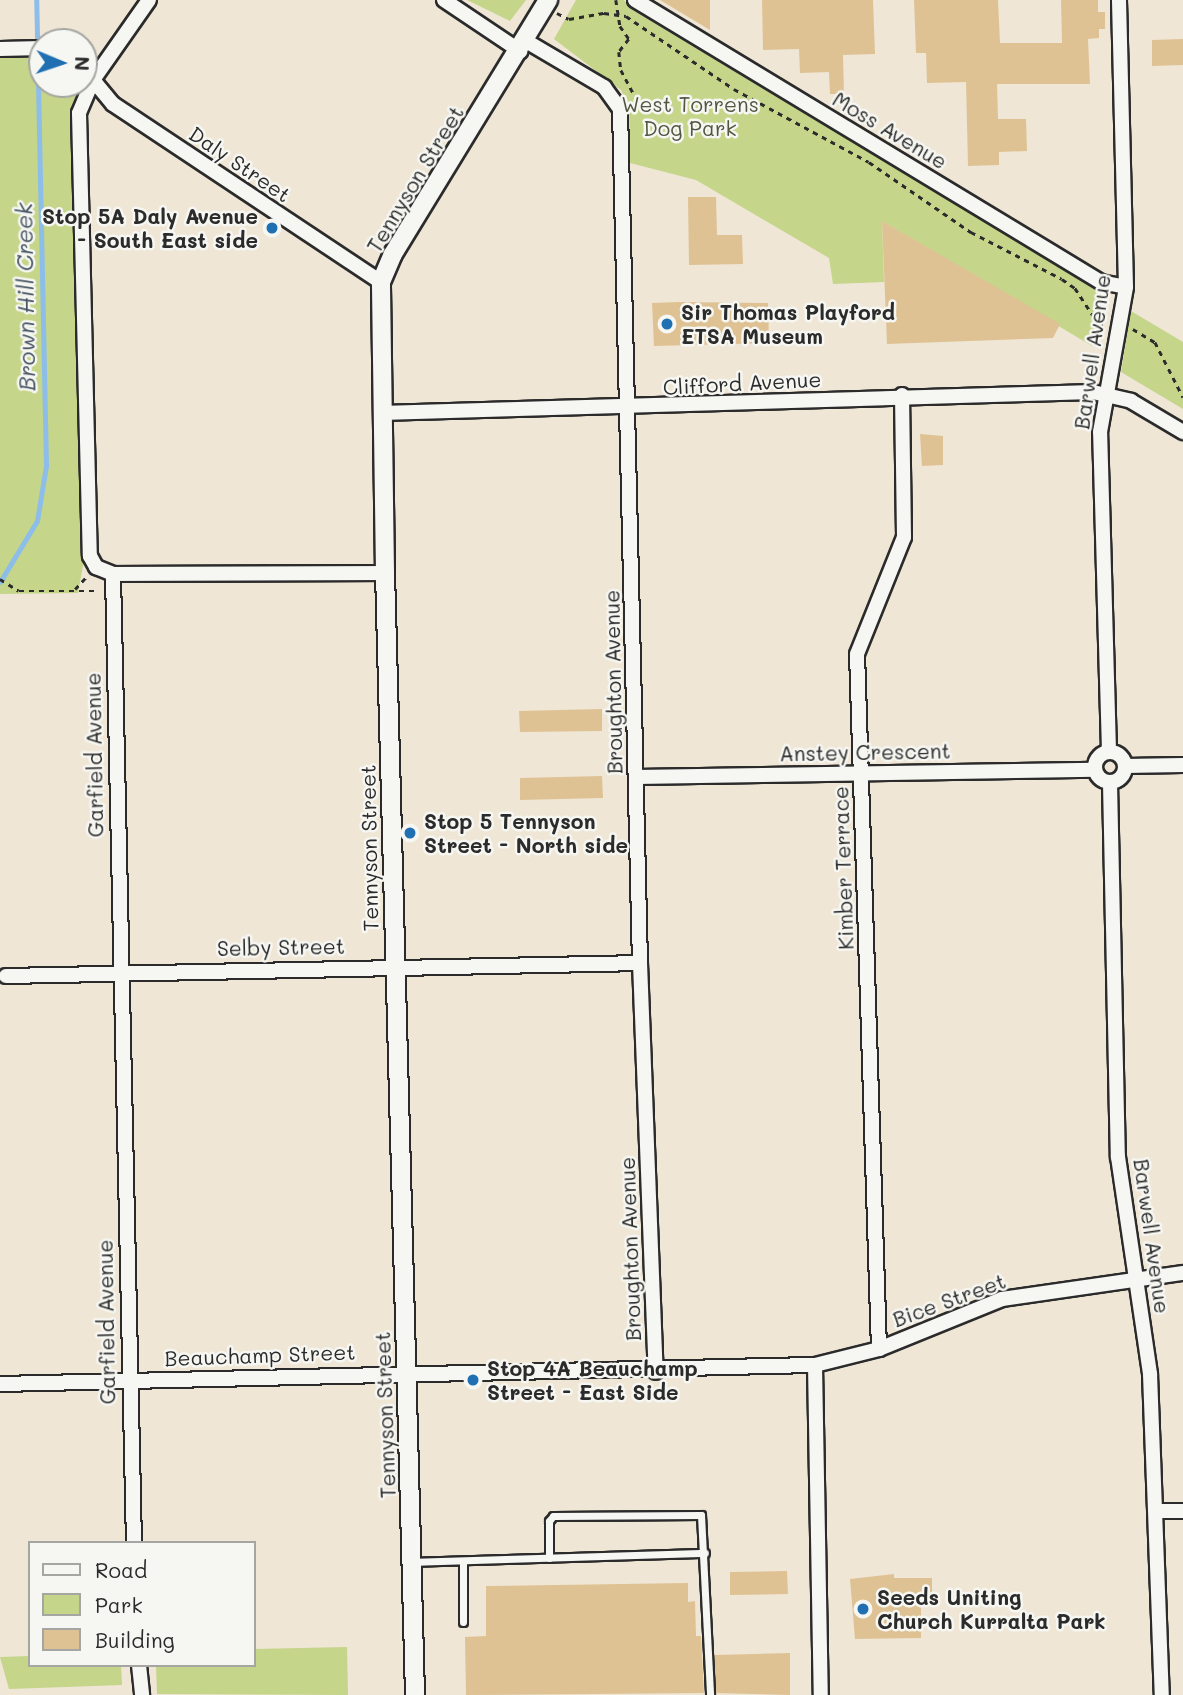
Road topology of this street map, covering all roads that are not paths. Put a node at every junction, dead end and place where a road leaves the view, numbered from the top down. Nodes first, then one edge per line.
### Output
1 (149, 0) edge
2 (444, 0) edge
3 (548, 0) edge
4 (635, 0) edge
5 (1119, 0) edge
6 (561, 8) edge
7 (523, 46) junction
8 (28, 48) edge
9 (5, 49) edge
10 (98, 63) edge
11 (98, 87) edge
12 (83, 98) edge
13 (381, 282) junction
14 (1126, 287) junction
15 (1105, 394) junction
16 (902, 396) junction
17 (629, 409) junction
18 (381, 414) junction
19 (1183, 432) edge
20 (385, 573) junction
21 (113, 574) junction
22 (1110, 751) junction
23 (1183, 765) edge
24 (1126, 766) junction
25 (1095, 769) junction
26 (861, 773) junction
27 (636, 777) junction
28 (1110, 783) junction
29 (640, 963) junction
30 (395, 965) junction
31 (120, 972) junction
32 (6, 976) dead end
33 (1183, 1273) edge
34 (1139, 1279) junction
35 (879, 1349) junction
36 (815, 1365) junction
37 (406, 1372) junction
38 (656, 1372) junction
39 (128, 1380) junction
40 (0, 1384) edge
41 (1157, 1511) junction
42 (1183, 1511) edge
43 (134, 1541) edge
44 (705, 1553) junction
45 (549, 1558) junction
46 (463, 1561) junction
47 (412, 1562) junction
48 (463, 1622) dead end
49 (139, 1667) edge
50 (139, 1692) edge
51 (415, 1695) edge
52 (710, 1695) edge
53 (821, 1695) edge
54 (1162, 1695) edge

1 - 10 street
2 - 7 street, Broughton Avenue
3 - 7 street, Tennyson Street
4 - 14 street, Moss Avenue
5 - 14 street, Barwell Avenue
6 - 7 street, Tennyson Street
7 - 13 street, Tennyson Street
7 - 17 street, Broughton Avenue
8 - 9 street
11 - 13 street, Daly Street
12 - 21 street
13 - 18 street, Tennyson Street
14 - 15 street, Barwell Avenue
15 - 16 street, Clifford Avenue
15 - 19 street, Clifford Avenue
15 - 22 street, Barwell Avenue
16 - 17 street, Clifford Avenue
16 - 26 street, Kimber Terrace
17 - 18 street, Clifford Avenue
17 - 27 street, Broughton Avenue
18 - 20 street, Tennyson Street
20 - 21 street
20 - 30 street, Tennyson Street
21 - 31 street, Garfield Avenue
22 - 24 street
22 - 25 street
23 - 24 street
24 - 28 street
25 - 26 street, Anstey Crescent
25 - 28 street
26 - 27 street, Anstey Crescent
26 - 35 street, Kimber Terrace
27 - 29 street, Broughton Avenue
28 - 34 street, Barwell Avenue
29 - 30 street, Selby Street
29 - 38 street, Broughton Avenue
30 - 31 street, Selby Street
30 - 37 street, Tennyson Street
31 - 32 street, Selby Street
31 - 39 street, Garfield Avenue
33 - 34 street, Bice Street
34 - 35 street, Bice Street
34 - 41 street, Barwell Avenue
35 - 36 street, Bice Street
36 - 38 street, Beauchamp Street
36 - 53 street
37 - 38 street, Beauchamp Street
37 - 39 street, Beauchamp Street
37 - 47 street, Tennyson Street
39 - 40 street, Beauchamp Street
39 - 43 street, Garfield Avenue
41 - 42 street
41 - 54 street, Barwell Avenue
44 - 45 lane
44 - 45 lane
44 - 52 lane
45 - 46 lane
46 - 47 lane
46 - 48 lane
47 - 51 street, Tennyson Street
49 - 50 street

